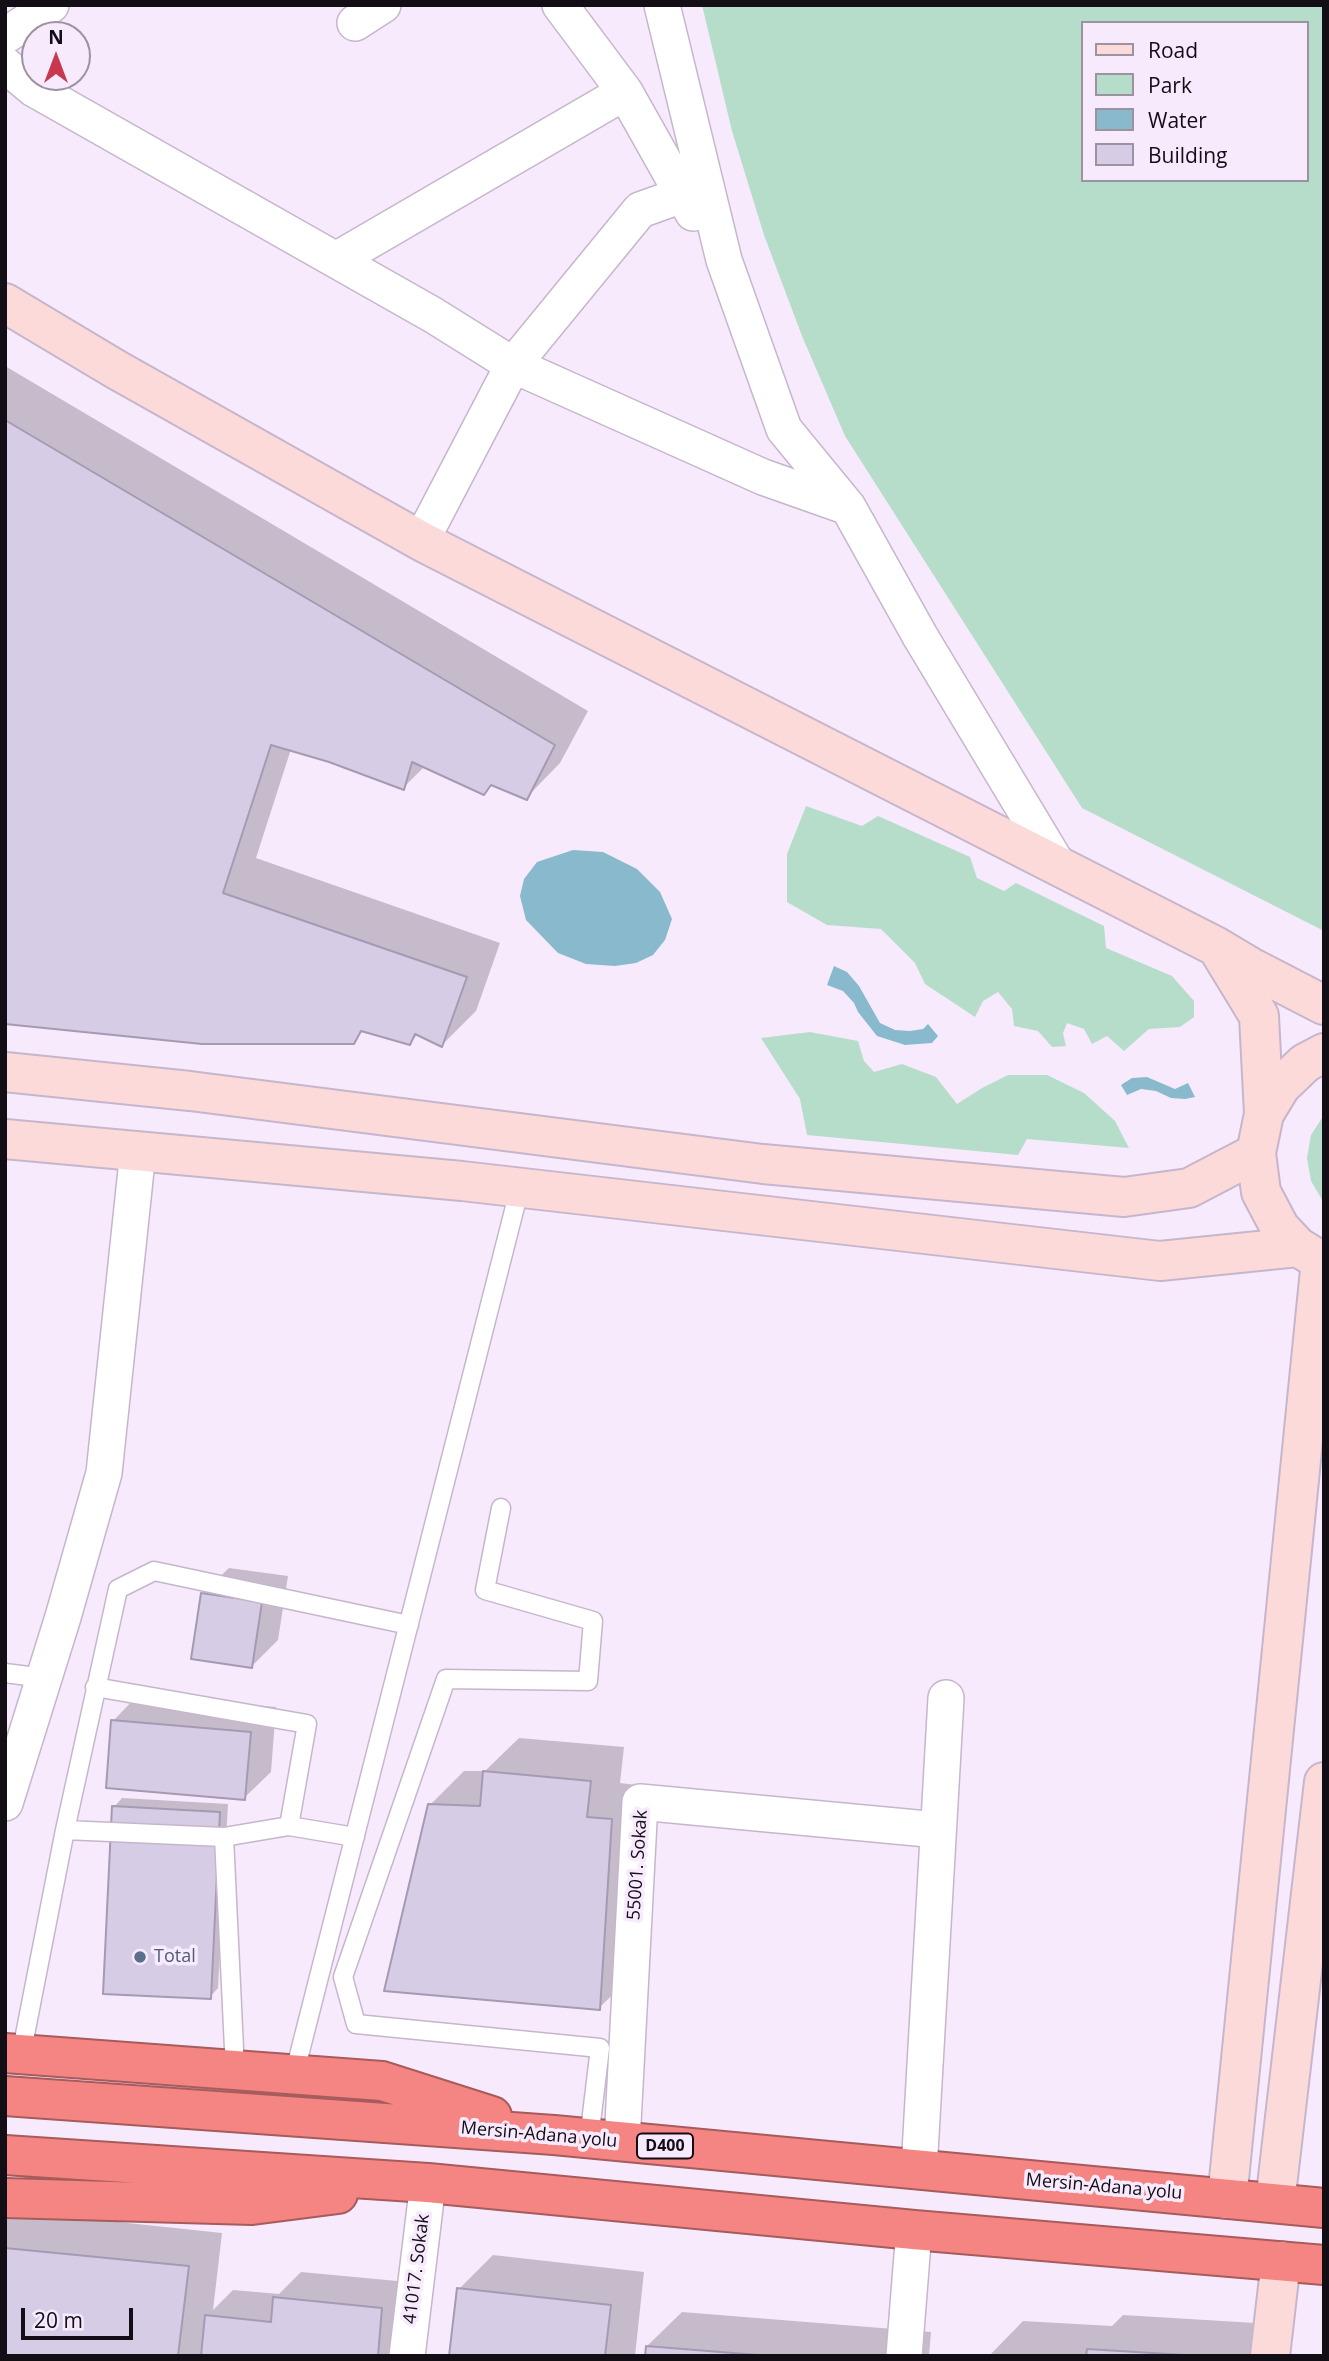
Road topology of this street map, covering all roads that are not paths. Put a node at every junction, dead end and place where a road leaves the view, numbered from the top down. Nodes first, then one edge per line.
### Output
1 (51, 5) edge
2 (560, 5) edge
3 (662, 5) edge
4 (5, 36) edge
5 (5, 65) edge
6 (625, 92) junction
7 (681, 195) junction
8 (336, 260) junction
9 (724, 260) junction
10 (5, 303) edge
11 (513, 365) junction
12 (848, 507) junction
13 (421, 541) junction
14 (1059, 867) junction
15 (1217, 947) junction
16 (1324, 1005) edge
17 (1324, 1053) edge
18 (5, 1072) edge
19 (1264, 1114) junction
20 (5, 1139) edge
21 (138, 1152) junction
22 (1256, 1153) junction
23 (520, 1187) junction
24 (1314, 1257) edge
25 (501, 1508) dead end
26 (409, 1625) junction
27 (5, 1673) edge
28 (44, 1678) junction
29 (95, 1687) junction
30 (946, 1698) dead end
31 (1324, 1782) edge
32 (5, 1802) edge
33 (289, 1826) junction
34 (65, 1830) junction
35 (938, 1830) junction
36 (355, 1836) junction
37 (225, 1837) junction
38 (13, 2054) edge
39 (235, 2070) junction
40 (295, 2075) junction
41 (5, 2096) edge
42 (589, 2139) junction
43 (5, 2155) edge
44 (919, 2170) junction
45 (428, 2183) junction
46 (5, 2198) edge
47 (1227, 2199) junction
48 (1275, 2203) junction
49 (1324, 2208) edge
50 (914, 2230) junction
51 (1281, 2261) junction
52 (1324, 2265) edge
53 (407, 2356) edge
54 (904, 2356) edge
55 (1270, 2356) edge

1 - 4 street
2 - 6 street
3 - 9 street
5 - 8 street
6 - 7 street
6 - 8 street
7 - 9 street
7 - 11 street
8 - 11 street
9 - 12 street
10 - 13 main road
11 - 12 street
11 - 13 street
12 - 14 street
13 - 14 main road
14 - 15 main road
15 - 16 main road
15 - 19 main road
17 - 19 main road
18 - 22 main road
19 - 22 main road
20 - 21 main road
21 - 23 main road
21 - 28 street
22 - 24 main road
23 - 24 main road
23 - 26 lane
24 - 47 main road
25 - 42 lane
26 - 29 lane
26 - 36 lane
27 - 28 lane
28 - 32 street
29 - 33 lane
29 - 34 lane
30 - 35 street
31 - 48 main road
33 - 36 lane
33 - 37 lane
34 - 37 lane
34 - 38 lane
35 - 42 street, 55001. Sokak
35 - 44 street
36 - 40 lane
37 - 39 lane
38 - 39 highway
39 - 40 highway
40 - 42 highway
41 - 42 highway, Mersin-Adana yolu / D400
42 - 44 highway, Mersin-Adana yolu / D400
43 - 45 highway
44 - 47 highway, Mersin-Adana yolu / D400
45 - 46 highway
45 - 50 highway
45 - 53 street, 41017. Sokak
47 - 48 highway, Mersin-Adana yolu / D400
48 - 49 highway, Mersin-Adana yolu / D400
50 - 51 highway
50 - 54 street
51 - 52 highway
51 - 55 main road

